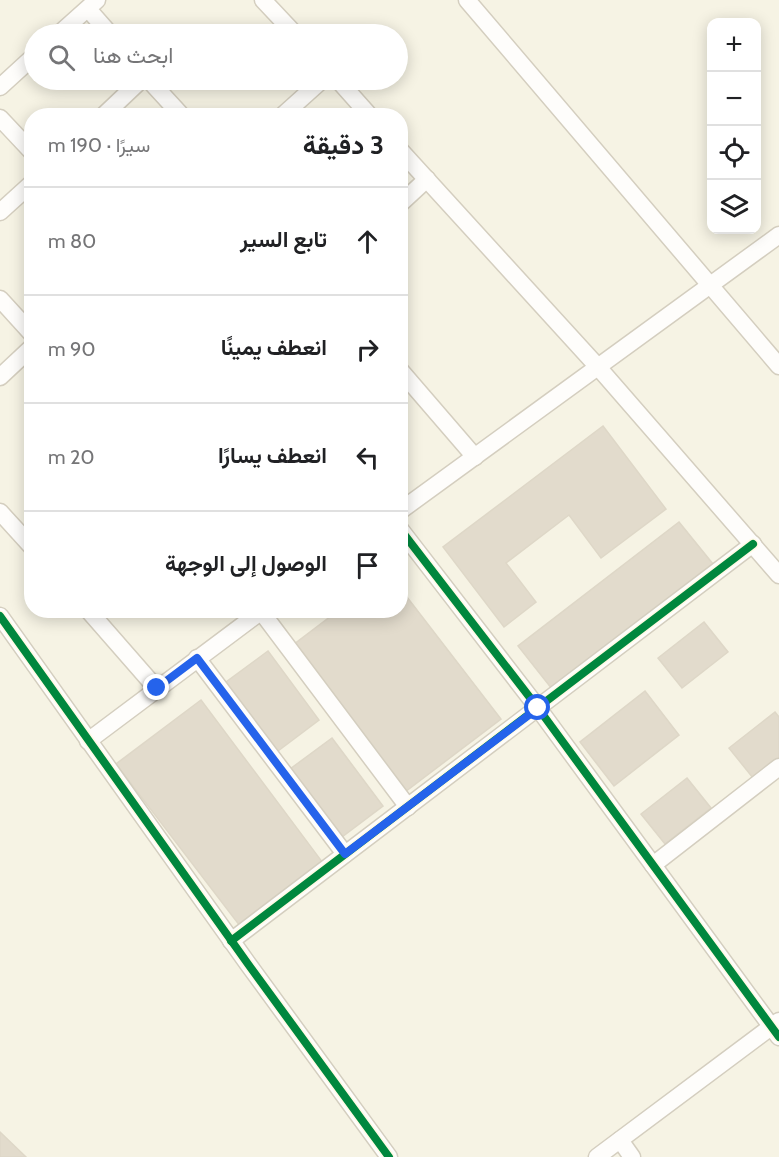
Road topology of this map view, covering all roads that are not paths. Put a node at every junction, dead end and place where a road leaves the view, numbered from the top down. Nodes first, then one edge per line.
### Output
1 (263, 0) edge
2 (467, 0) edge
3 (92, 4) edge
4 (70, 24) edge
5 (104, 24) edge
6 (286, 24) edge
7 (24, 65) edge
8 (0, 87) edge
9 (130, 90) edge
10 (158, 90) edge
11 (311, 90) edge
12 (347, 90) edge
13 (111, 108) edge
14 (175, 108) edge
15 (291, 108) edge
16 (363, 108) edge
17 (0, 118) edge
18 (24, 144) edge
19 (408, 159) edge
20 (427, 179) junction
21 (24, 190) edge
22 (408, 197) edge
23 (0, 212) edge
24 (779, 235) edge
25 (709, 286) junction
26 (0, 299) edge
27 (24, 325) edge
28 (24, 354) edge
29 (779, 366) edge
30 (598, 367) junction
31 (0, 377) edge
32 (408, 379) edge
33 (474, 457) junction
34 (408, 505) edge
35 (0, 512) edge
36 (24, 538) edge
37 (408, 539) edge
38 (753, 544) junction
39 (779, 575) edge
40 (0, 616) edge
41 (95, 618) edge
42 (251, 618) edge
43 (266, 618) edge
44 (197, 658) junction
45 (157, 688) junction
46 (538, 708) junction
47 (88, 741) junction
48 (779, 767) edge
49 (408, 807) junction
50 (345, 854) junction
51 (653, 864) junction
52 (231, 941) junction
53 (776, 1028) edge
54 (620, 1140) junction
55 (389, 1157) edge
56 (597, 1157) edge
57 (632, 1157) edge

1 - 6 street
2 - 25 street
3 - 4 street
3 - 5 street
7 - 8 street
9 - 13 street
10 - 14 street
11 - 15 street
12 - 16 street
17 - 18 street
19 - 20 street
20 - 22 street
20 - 30 street
21 - 23 street
24 - 25 street
25 - 29 street
25 - 30 street
26 - 27 street
28 - 31 street
30 - 33 street
30 - 38 street
32 - 33 street
33 - 34 street
35 - 36 street
37 - 46 street
38 - 39 street
38 - 46 street
40 - 47 street
41 - 45 street
42 - 44 street
43 - 49 street
44 - 45 street
44 - 50 street
45 - 47 street
46 - 49 street
46 - 51 street
47 - 52 street
48 - 51 street
49 - 50 street
50 - 52 street
51 - 53 street
52 - 55 street
53 - 54 street
54 - 56 street
54 - 57 street

